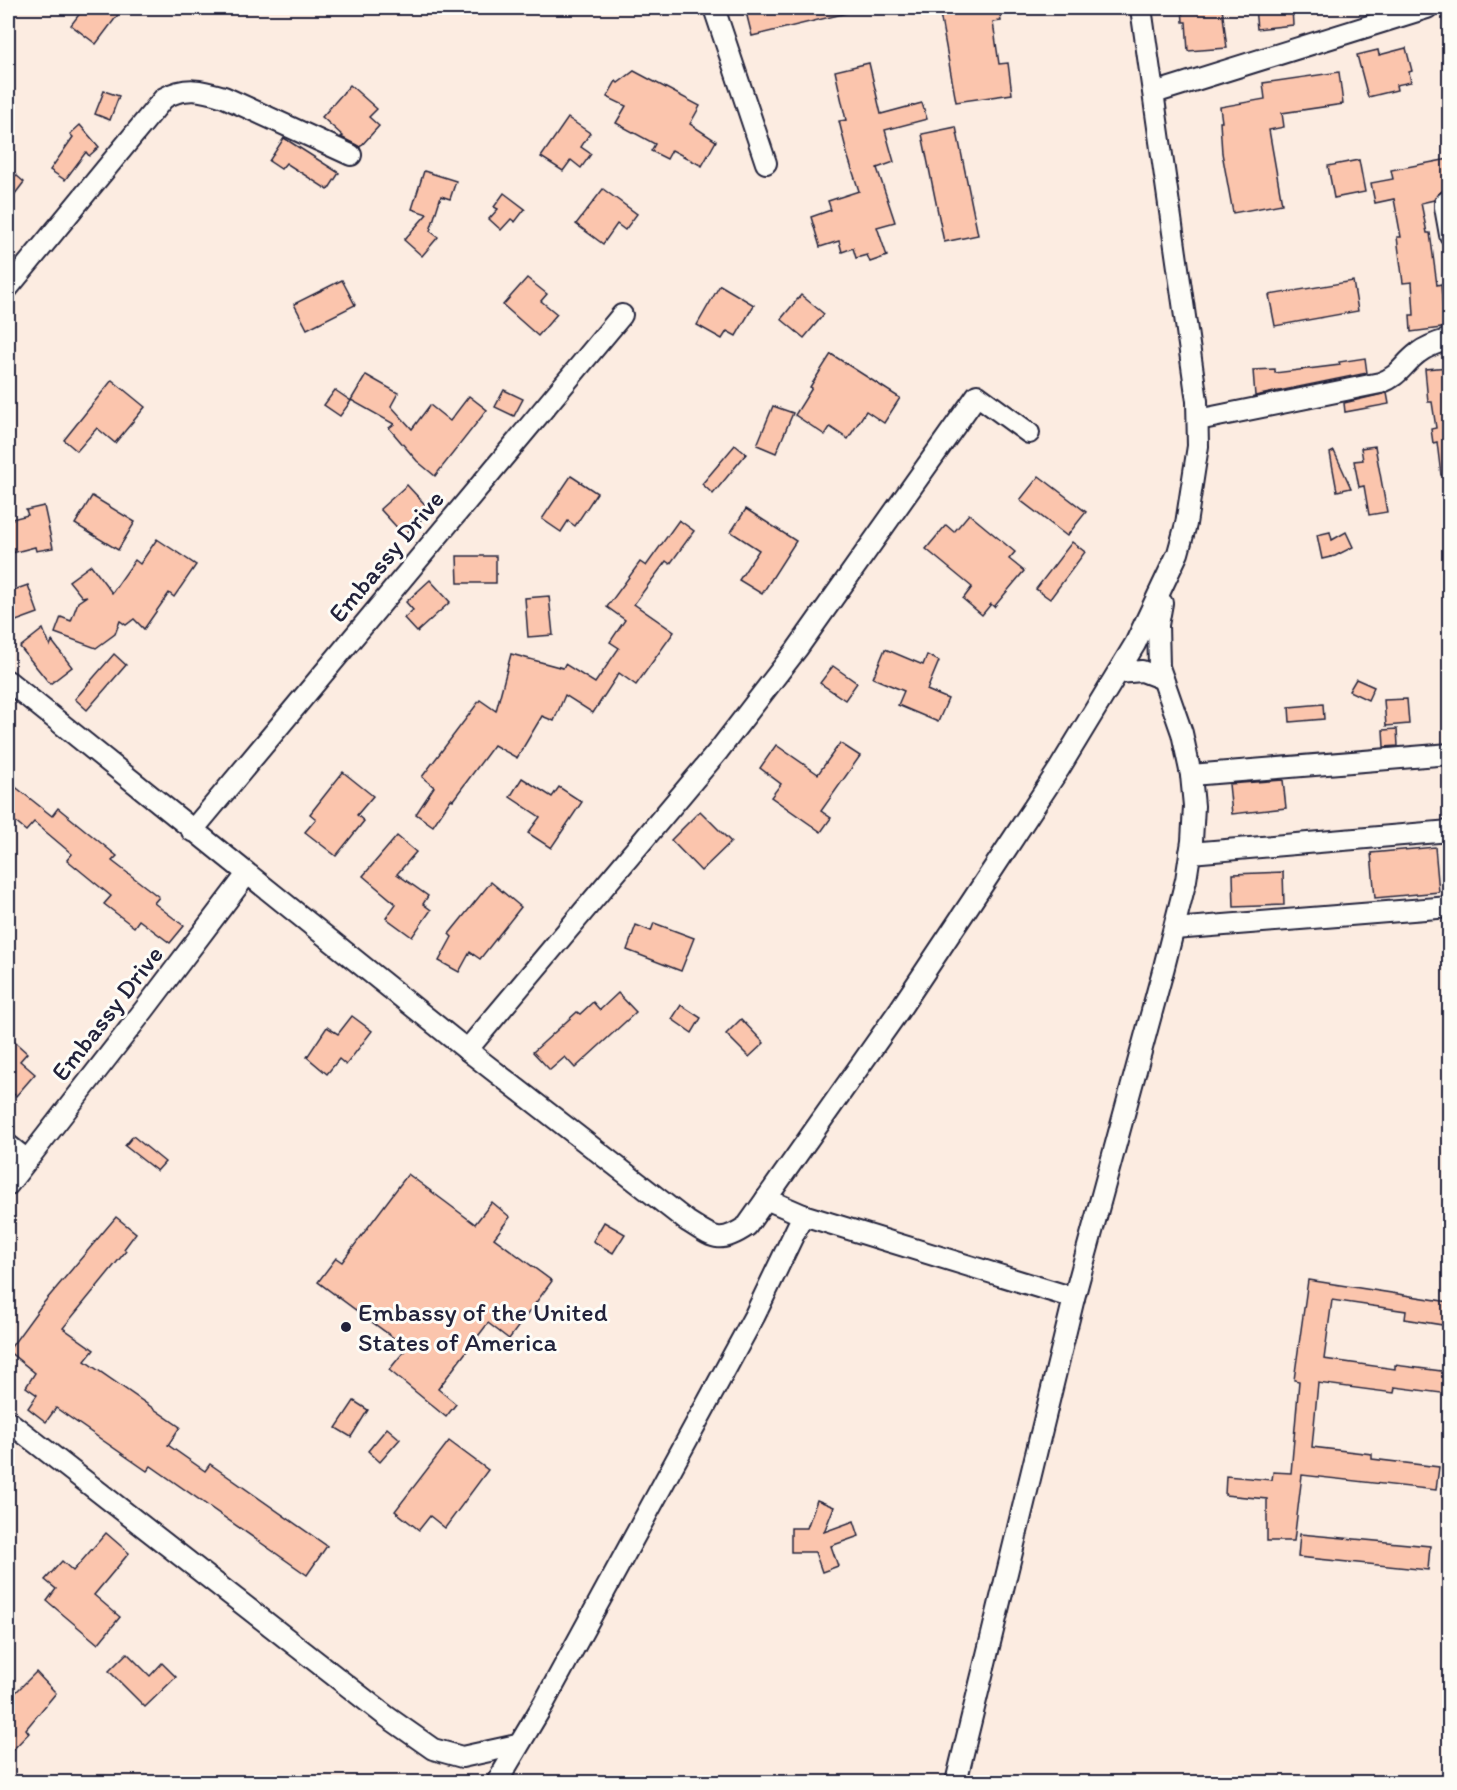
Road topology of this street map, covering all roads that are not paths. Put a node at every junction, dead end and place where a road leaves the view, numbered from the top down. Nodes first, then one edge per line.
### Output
1 (714, 8) edge
2 (1141, 8) edge
3 (1427, 8) edge
4 (1154, 93) junction
5 (351, 155) dead end
6 (766, 163) dead end
7 (1449, 199) edge
8 (1449, 235) edge
9 (8, 288) edge
10 (622, 315) dead end
11 (1449, 339) edge
12 (1198, 420) junction
13 (1029, 433) dead end
14 (1166, 582) junction
15 (1118, 673) junction
16 (1163, 679) junction
17 (8, 681) edge
18 (1449, 754) edge
19 (1191, 774) junction
20 (192, 831) junction
21 (1449, 831) edge
22 (1190, 853) junction
23 (247, 874) junction
24 (1449, 907) edge
25 (1174, 929) junction
26 (468, 1050) junction
27 (8, 1145) edge
28 (27, 1160) junction
29 (8, 1185) edge
30 (766, 1199) junction
31 (803, 1215) junction
32 (1074, 1298) junction
33 (8, 1421) edge
34 (518, 1745) junction
35 (497, 1782) edge
36 (956, 1782) edge

1 - 6 street
2 - 4 street
3 - 4 street
4 - 12 street
5 - 9 street
7 - 8 street
10 - 20 street, Embassy Drive
11 - 12 street
12 - 14 street
13 - 26 street
14 - 15 street
14 - 16 street
15 - 16 street
15 - 30 street
16 - 19 street
17 - 20 street
18 - 19 street
19 - 22 street
20 - 23 street
21 - 22 street
22 - 25 street
23 - 26 street
23 - 28 street, Embassy Drive
24 - 25 street
25 - 32 street
26 - 30 street
27 - 28 street
28 - 29 street, Embassy Drive
30 - 31 street
31 - 32 street
31 - 34 street
32 - 36 street
33 - 34 street
34 - 35 street

